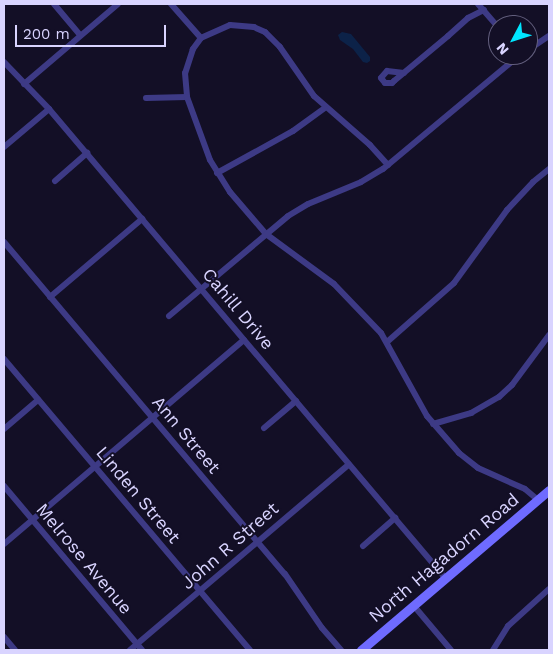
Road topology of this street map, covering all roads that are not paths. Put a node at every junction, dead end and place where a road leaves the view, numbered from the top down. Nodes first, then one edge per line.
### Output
1 (54, 4) edge
2 (118, 4) edge
3 (171, 4) edge
4 (478, 4) edge
5 (484, 10) junction
6 (488, 15) edge
7 (80, 35) junction
8 (549, 36) edge
9 (201, 38) junction
10 (538, 43) edge
11 (4, 62) edge
12 (508, 65) edge
13 (404, 72) dead end
14 (24, 84) junction
15 (187, 97) junction
16 (146, 98) dead end
17 (325, 108) junction
18 (49, 109) junction
19 (4, 148) edge
20 (87, 153) junction
21 (388, 165) junction
22 (549, 169) edge
23 (218, 173) junction
24 (55, 181) dead end
25 (142, 219) junction
26 (266, 234) junction
27 (4, 242) edge
28 (201, 289) junction
29 (50, 297) junction
30 (169, 316) dead end
31 (549, 335) edge
32 (244, 340) junction
33 (387, 342) junction
34 (4, 359) edge
35 (38, 400) junction
36 (296, 401) junction
37 (152, 417) junction
38 (433, 424) junction
39 (264, 428) dead end
40 (4, 429) edge
41 (349, 464) junction
42 (94, 467) junction
43 (4, 486) edge
44 (549, 490) edge
45 (538, 500) junction
46 (395, 518) junction
47 (32, 520) junction
48 (257, 542) junction
49 (4, 544) edge
50 (363, 546) dead end
51 (446, 578) junction
52 (549, 589) edge
53 (200, 591) junction
54 (414, 606) junction
55 (4, 637) edge
56 (137, 644) junction
57 (15, 650) edge
58 (130, 650) edge
59 (142, 650) edge
60 (250, 650) edge
61 (341, 650) edge
62 (361, 650) edge
63 (451, 650) edge
64 (493, 650) edge

1 - 7 street
2 - 7 street
3 - 9 street
4 - 5 street
5 - 6 street
5 - 13 street
7 - 14 street
8 - 10 street
9 - 15 street
9 - 17 street
11 - 14 street, Cahill Drive
12 - 21 street
14 - 18 street, Cahill Drive
15 - 16 street
15 - 23 street
17 - 21 street
17 - 23 street
18 - 19 street
18 - 20 street, Cahill Drive
20 - 24 street
20 - 25 street, Cahill Drive
21 - 26 street
22 - 33 street
23 - 26 street
25 - 28 street, Cahill Drive
25 - 29 street
26 - 28 street
26 - 33 street
27 - 29 street, Ann Street
28 - 30 street
28 - 32 street, Cahill Drive
29 - 37 street, Ann Street
31 - 38 street
32 - 36 street, Cahill Drive
32 - 37 street
33 - 38 street
34 - 35 street, Linden Street
35 - 40 street
35 - 42 street, Linden Street
36 - 39 street
36 - 41 street, Cahill Drive
37 - 42 street
37 - 48 street, Ann Street
38 - 45 street
41 - 46 street, Cahill Drive
41 - 48 street, John R Street
42 - 47 street
42 - 53 street, Linden Street
43 - 47 street, Melrose Avenue
44 - 45 street, North Hagadorn Road
45 - 51 street, North Hagadorn Road
46 - 50 street
46 - 51 street, Cahill Drive
47 - 49 street
47 - 56 street, Melrose Avenue
48 - 53 street, John R Street
48 - 61 street, Ann Street
51 - 54 street, North Hagadorn Road
52 - 64 street
53 - 56 street, John R Street
53 - 60 street, Linden Street
54 - 62 street, North Hagadorn Road
54 - 63 street
55 - 57 street
56 - 58 street, John R Street
56 - 59 street, Melrose Avenue

